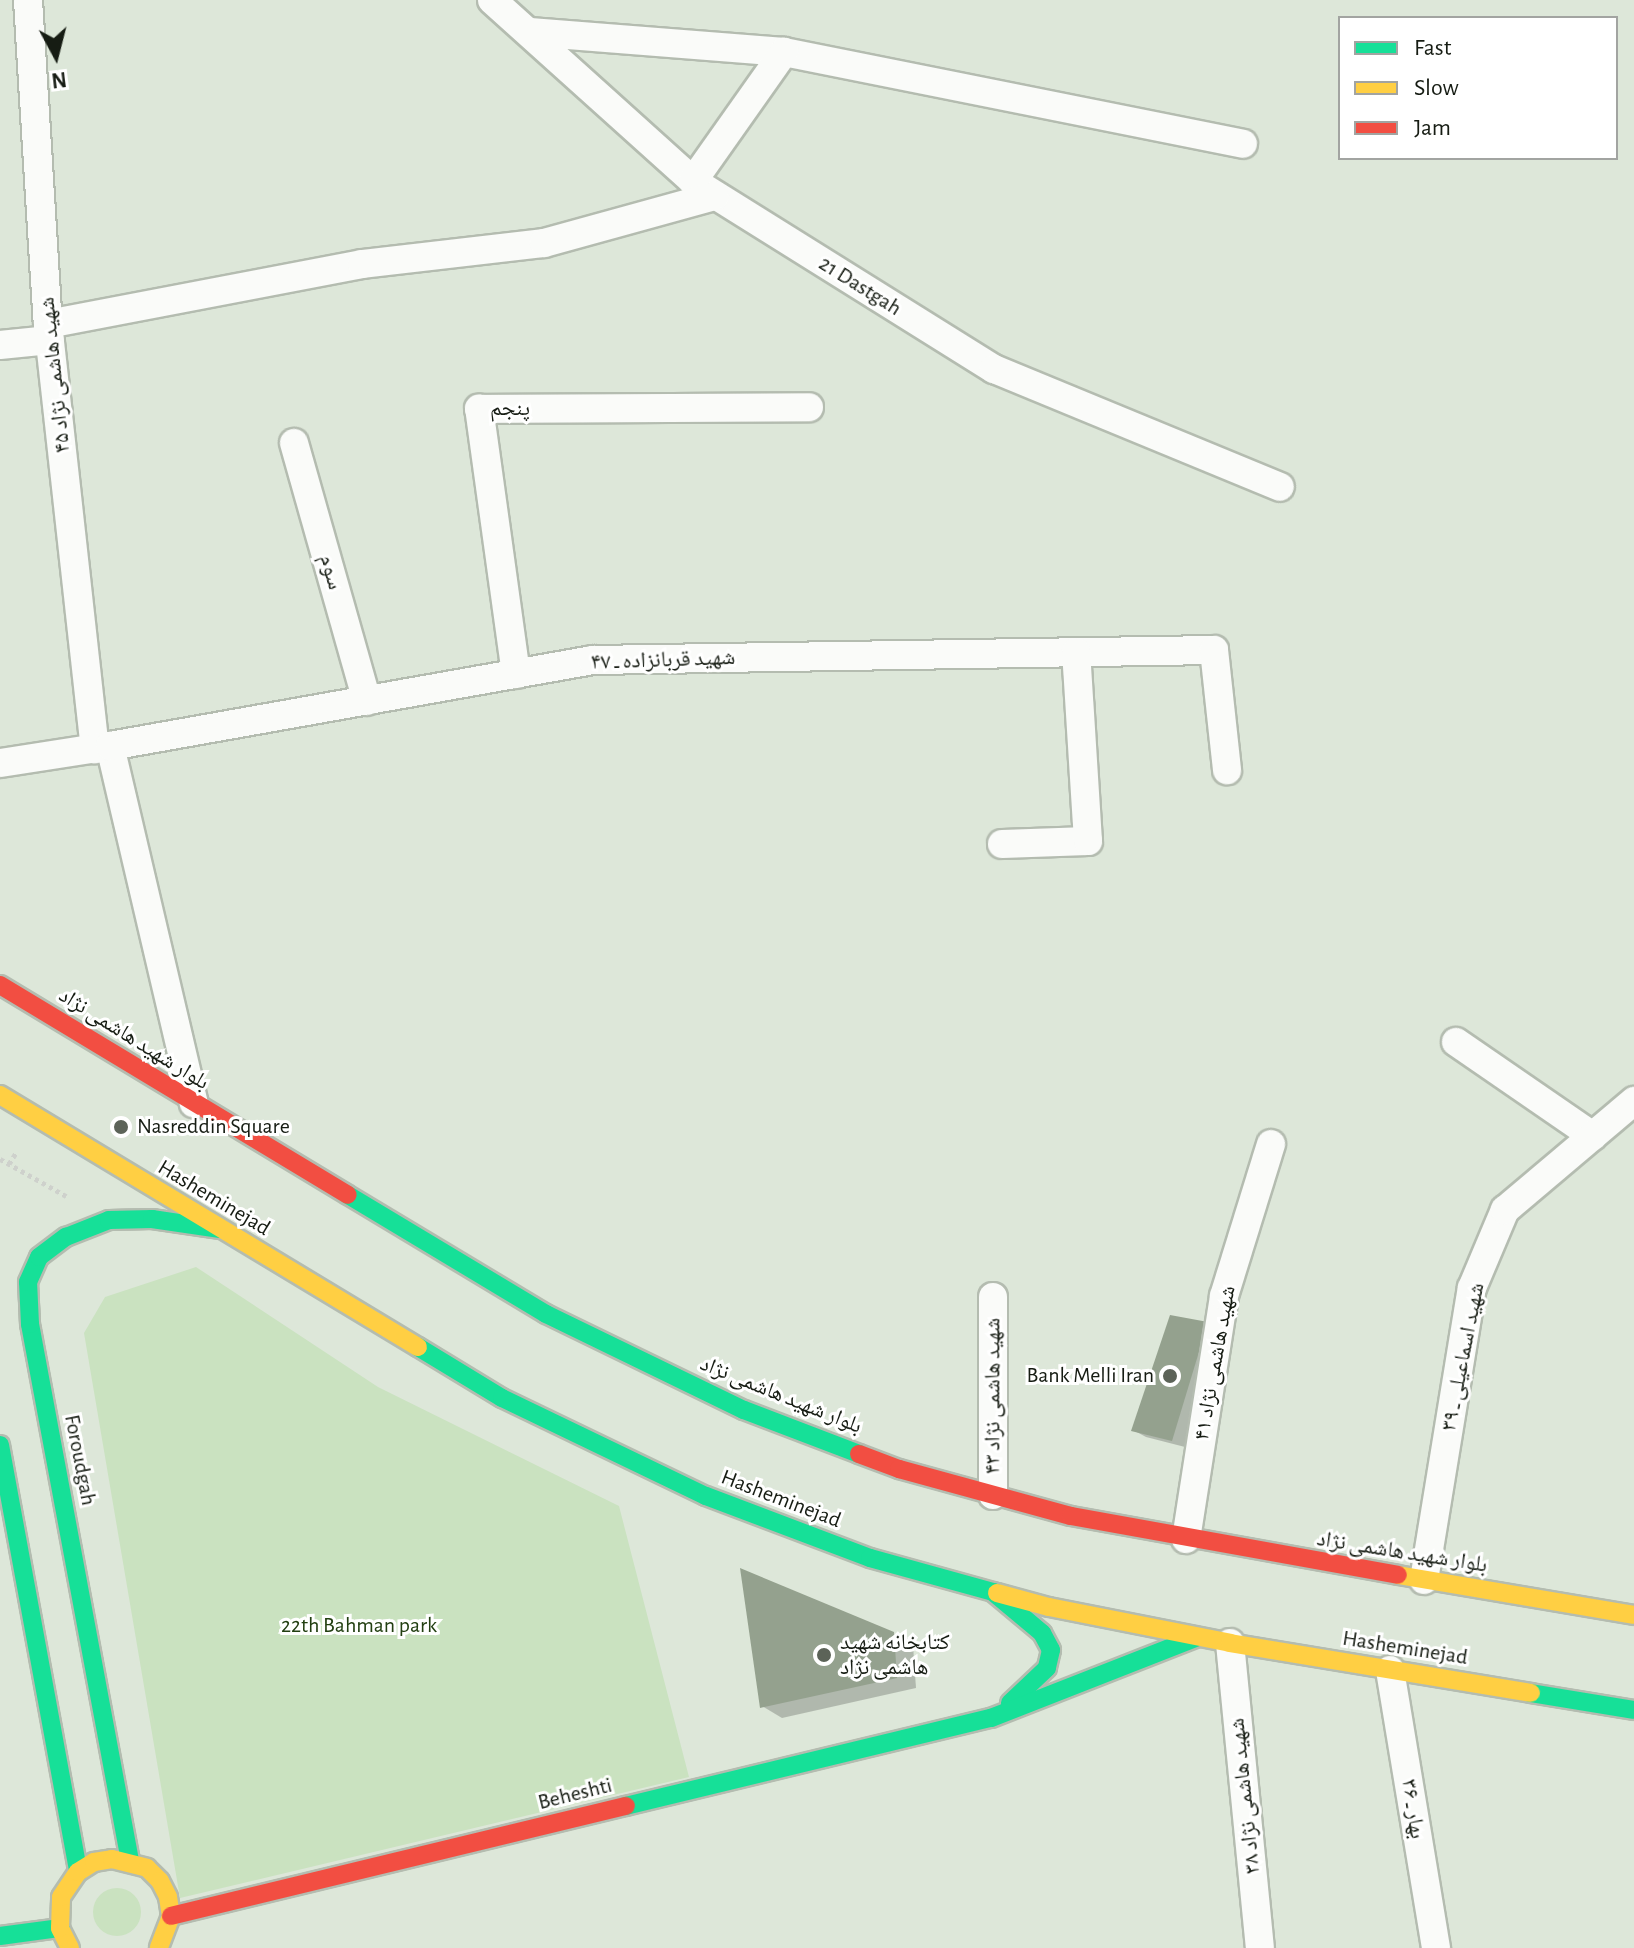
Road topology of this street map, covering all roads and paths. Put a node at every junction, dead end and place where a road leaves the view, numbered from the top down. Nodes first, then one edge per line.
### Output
1 (28, 0) edge
2 (492, 0) edge
3 (530, 32) junction
4 (784, 52) junction
5 (1243, 144) dead end
6 (704, 189) junction
7 (49, 332) junction
8 (0, 345) edge
9 (809, 407) dead end
10 (294, 443) dead end
11 (1280, 487) dead end
12 (1076, 652) junction
13 (516, 674) junction
14 (367, 701) junction
15 (103, 748) junction
16 (0, 763) edge
17 (1227, 770) dead end
18 (1002, 844) dead end
19 (0, 985) edge
20 (1456, 1042) dead end
21 (0, 1095) edge
22 (1634, 1101) edge
23 (194, 1103) junction
24 (1593, 1136) junction
25 (1271, 1144) dead end
26 (0, 1159) edge
27 (109, 1220) junction
28 (220, 1229) junction
29 (993, 1297) dead end
30 (0, 1445) edge
31 (993, 1495) junction
32 (1186, 1539) junction
33 (1424, 1580) junction
34 (993, 1592) junction
35 (1634, 1615) edge
36 (1198, 1637) junction
37 (1230, 1643) junction
38 (1390, 1670) junction
39 (1634, 1710) edge
40 (991, 1718) junction
41 (130, 1861) junction
42 (78, 1872) junction
43 (171, 1916) junction
44 (60, 1928) junction
45 (0, 1936) edge
46 (70, 1948) edge
47 (159, 1948) edge
48 (1260, 1948) edge
49 (1436, 1948) edge

1 - 7 street, شهید هاشمی نژاد ۴۵
2 - 3 street, 21 Dastgah
3 - 4 street
3 - 6 street, 21 Dastgah
4 - 5 street
4 - 6 street
6 - 7 street
6 - 11 street, 21 Dastgah
7 - 8 street
7 - 15 street, شهید هاشمی نژاد ۴۵
9 - 13 street, پنجم
10 - 14 street, سوم
12 - 13 street, شهید قربانزاده ـ ۴۷
12 - 17 street, شهید قربانزاده ـ ۴۷
12 - 18 street
13 - 14 street, شهید قربانزاده ـ ۴۷
14 - 15 street, شهید قربانزاده ـ ۴۷
15 - 16 street, شهید قربانزاده ـ ۴۷
15 - 23 street, شهید هاشمی نژاد ۴۵
19 - 23 main road, بلوار شهید هاشمی نژاد
20 - 24 street
21 - 28 main road, Hasheminejad
22 - 24 street, شهید اسماعیلی ـ ۳۹
23 - 31 main road, بلوار شهید هاشمی نژاد
24 - 33 street, شهید اسماعیلی ـ ۳۹
25 - 32 street, شهید هاشمی نژاد ۴۱
26 - 27 path
27 - 28 main road, Foroudgah
27 - 41 main road, Foroudgah
28 - 34 main road, Hasheminejad
29 - 31 street, شهید هاشمی نژاد ۴۳
30 - 42 main road
31 - 32 main road, بلوار شهید هاشمی نژاد
32 - 33 main road, بلوار شهید هاشمی نژاد
33 - 35 main road, بلوار شهید هاشمی نژاد
34 - 36 main road, Hasheminejad
34 - 40 main road
36 - 37 main road, Hasheminejad
36 - 40 main road, Beheshti
37 - 38 main road, Hasheminejad
37 - 48 street, شهید هاشمی نژاد ۳۸
38 - 39 main road, Hasheminejad
38 - 49 street, بهار ـ ۳۶
40 - 43 main road, Beheshti
41 - 42 main road
41 - 43 main road
42 - 44 main road
43 - 47 main road
44 - 45 main road
44 - 46 main road

